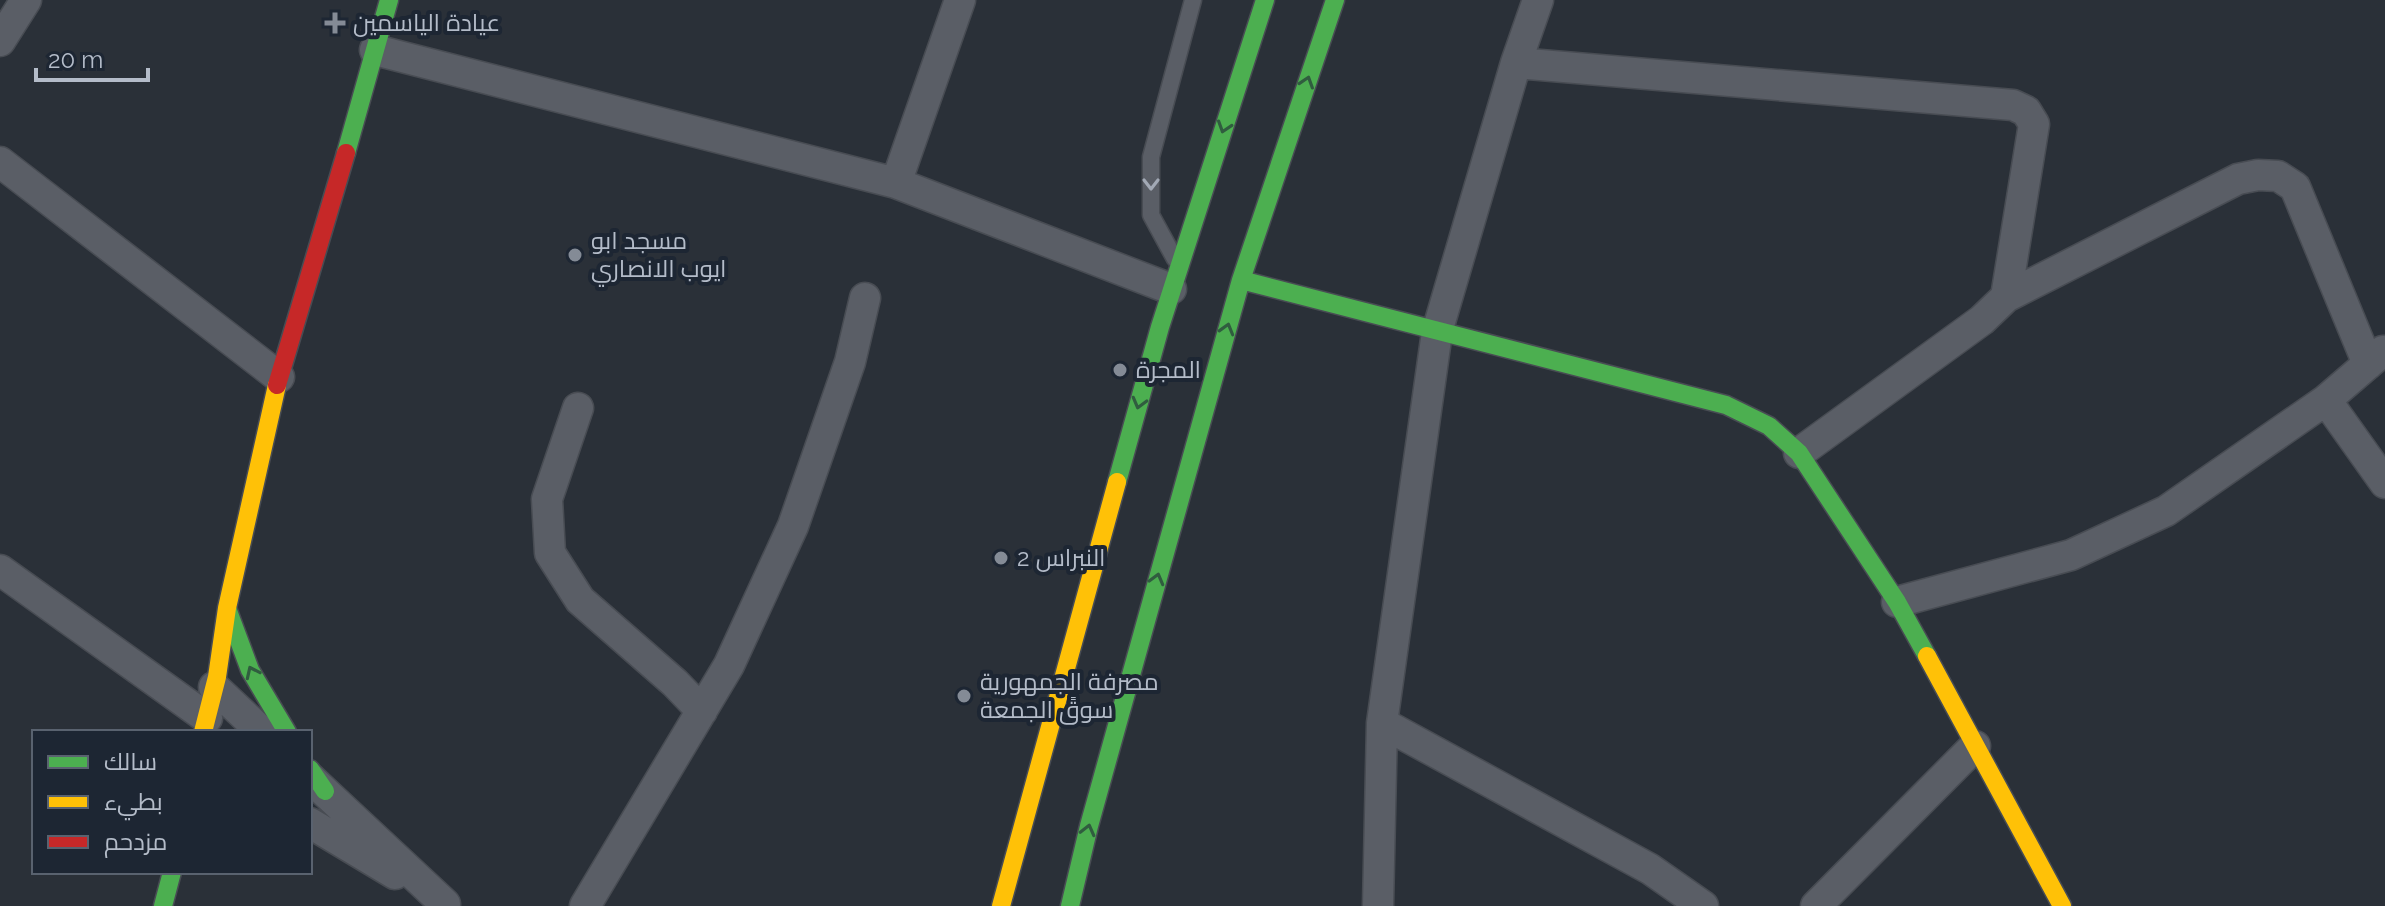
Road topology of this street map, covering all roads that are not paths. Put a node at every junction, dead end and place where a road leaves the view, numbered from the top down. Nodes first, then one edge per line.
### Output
1 (26, 0) edge
2 (389, 0) edge
3 (960, 0) edge
4 (1193, 0) edge
5 (1265, 0) edge
6 (1335, 0) edge
7 (1538, 0) edge
8 (0, 41) edge
9 (375, 50) junction
10 (1516, 63) junction
11 (0, 162) edge
12 (896, 183) junction
13 (1175, 277) junction
14 (1241, 280) junction
15 (2006, 297) junction
16 (865, 298) dead end
17 (1437, 332) junction
18 (2377, 357) edge
19 (279, 377) junction
20 (2326, 400) junction
21 (578, 408) dead end
22 (1799, 453) junction
23 (2385, 483) edge
24 (0, 570) edge
25 (1897, 602) junction
26 (227, 608) junction
27 (214, 687) junction
28 (702, 711) junction
29 (1382, 723) junction
30 (205, 725) edge
31 (260, 730) edge
32 (286, 730) edge
33 (1975, 746) junction
34 (315, 779) edge
35 (312, 824) edge
36 (171, 874) edge
37 (446, 905) edge
38 (163, 906) edge
39 (585, 906) edge
40 (1001, 906) edge
41 (1070, 906) edge
42 (1378, 906) edge
43 (1703, 906) edge
44 (1816, 906) edge
45 (2062, 906) edge

1 - 8 street
2 - 9 street
3 - 12 street
4 -> 13 lane
5 -> 13 street
14 -> 6 street
7 - 10 street
9 - 12 street
9 - 19 street
10 - 15 street
10 - 17 street
11 - 19 street
12 - 13 street
13 -> 40 street
14 - 17 street
41 -> 14 street
15 - 18 street
15 - 22 street
16 - 28 street
17 - 22 street
17 - 29 street
18 - 20 street
19 - 26 street
20 - 23 street
20 - 25 street
21 - 28 street
22 - 25 street
24 - 30 street
25 - 33 street
26 - 27 street
32 -> 26 street
27 - 30 street
27 - 31 street
28 - 39 street
29 - 42 street
29 - 43 street
33 - 44 street
33 - 45 street
34 - 37 street
35 - 37 street
36 - 38 street

